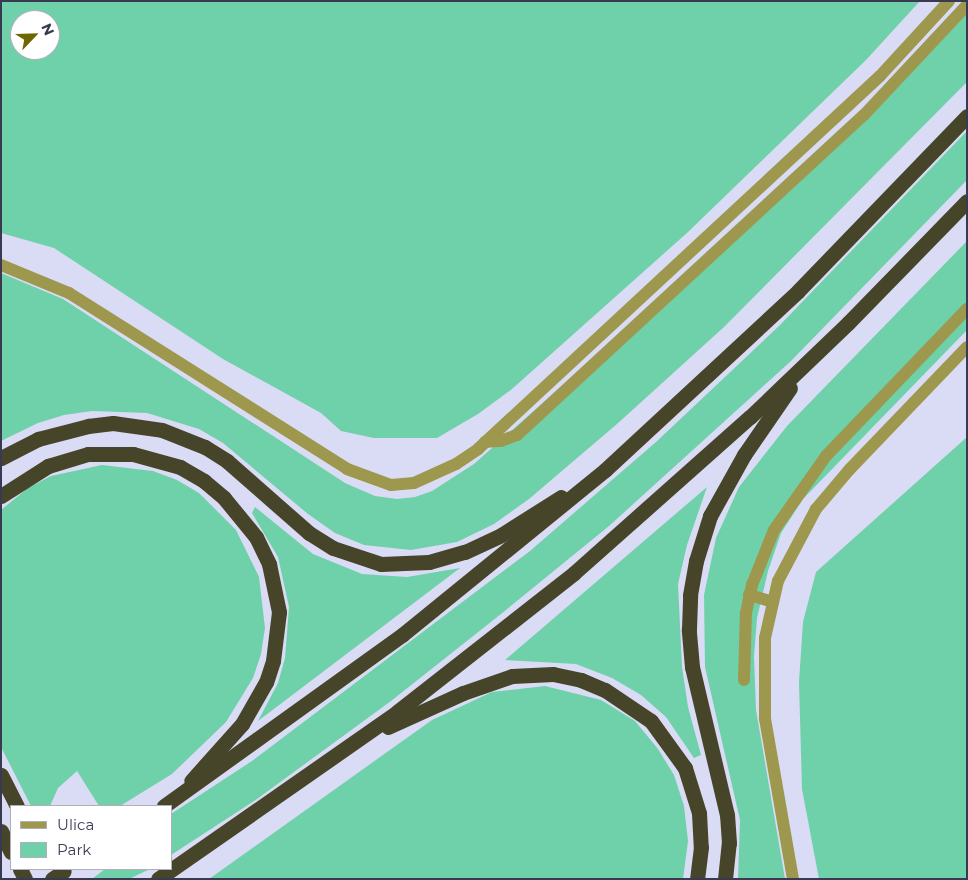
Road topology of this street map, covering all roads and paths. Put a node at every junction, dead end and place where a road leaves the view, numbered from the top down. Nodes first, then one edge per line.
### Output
1 (949, 1) edge
2 (967, 5) edge
3 (967, 116) edge
4 (967, 200) edge
5 (1, 265) edge
6 (967, 309) edge
7 (967, 347) edge
8 (804, 366) junction
9 (485, 442) junction
10 (1, 458) edge
11 (605, 470) junction
12 (1, 496) edge
13 (749, 596) junction
14 (772, 602) junction
15 (744, 680) dead end
16 (351, 746) junction
17 (1, 775) edge
18 (169, 803) edge
19 (16, 805) edge
20 (1, 831) edge
21 (10, 850) edge
22 (172, 869) edge
23 (171, 870) edge
24 (158, 879) edge
25 (697, 879) edge
26 (725, 879) edge
27 (793, 879) edge

1 - 9 street
2 - 9 street
3 - 11 highway
4 - 8 highway
5 - 9 street
6 - 13 street
7 - 14 street
8 - 16 highway
8 - 26 highway
10 - 11 highway
11 - 18 highway
12 - 18 highway
13 - 14 street
13 - 15 street
14 - 27 street
16 - 22 highway
16 - 25 highway
17 - 19 highway
20 - 21 highway
23 - 24 highway

